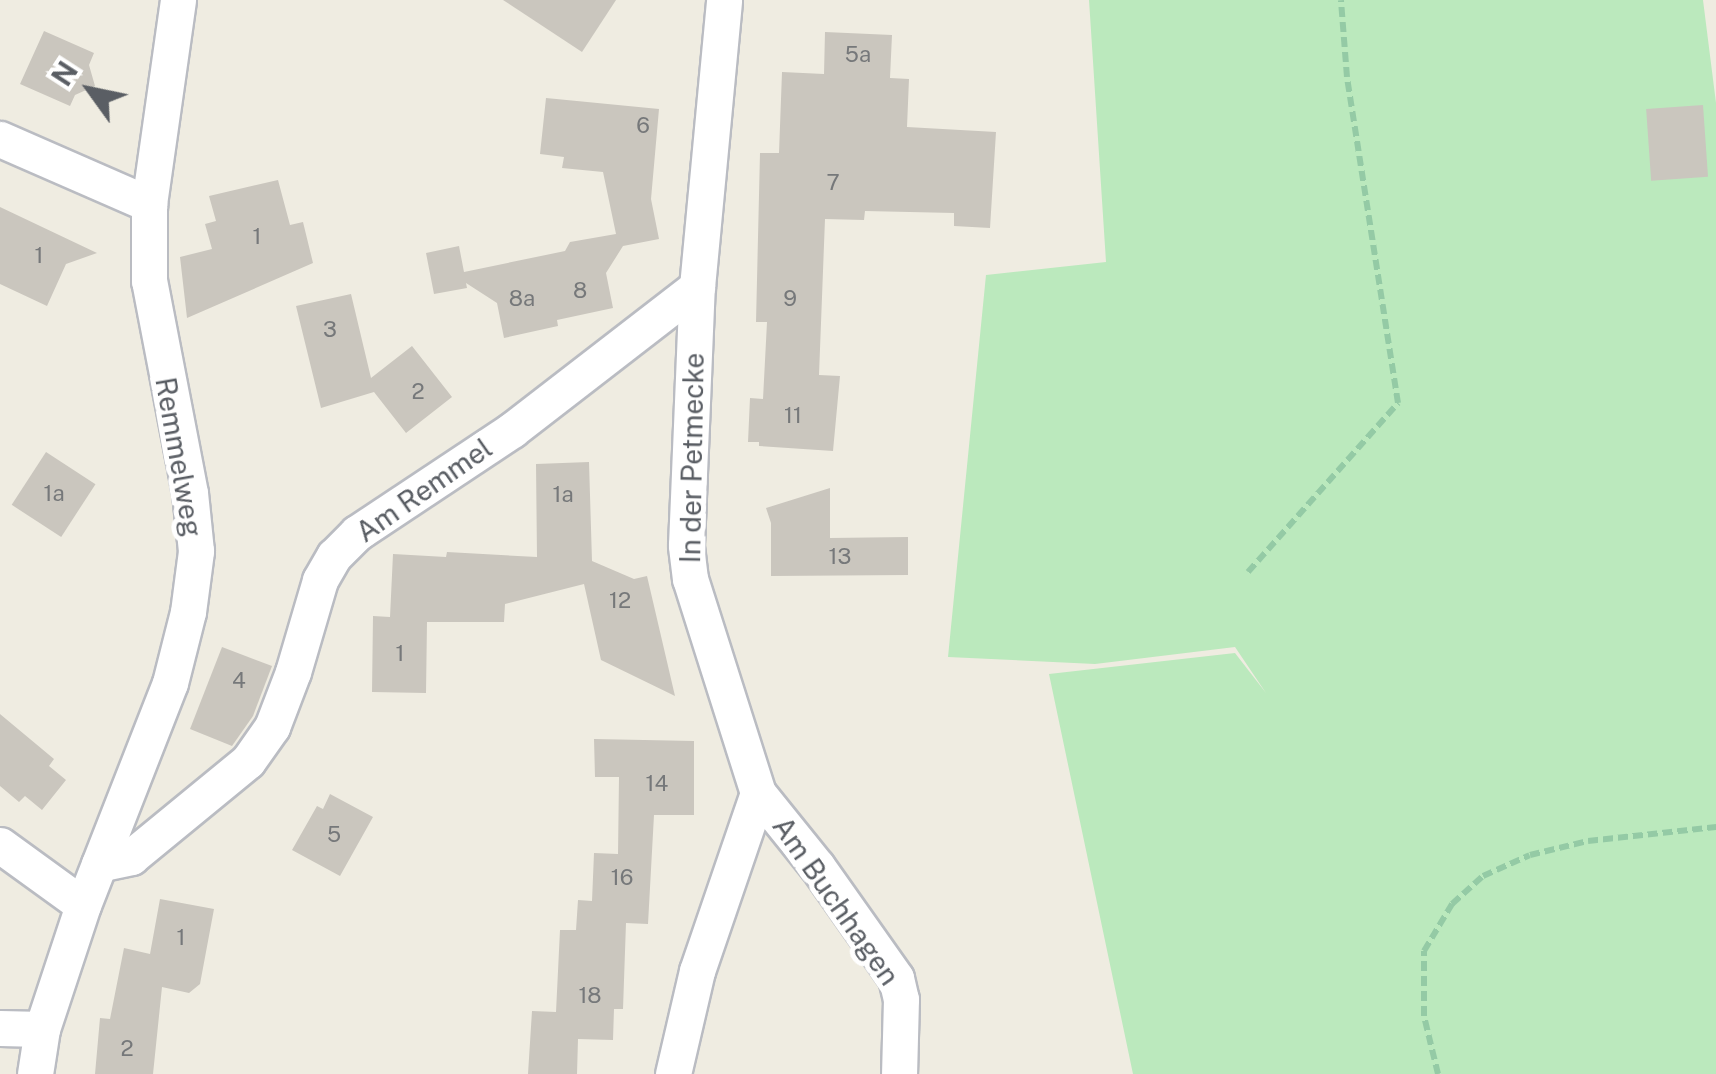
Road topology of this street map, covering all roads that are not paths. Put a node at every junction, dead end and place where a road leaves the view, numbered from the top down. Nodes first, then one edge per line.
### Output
1 (178, 0) edge
2 (724, 0) edge
3 (0, 139) edge
4 (149, 204) junction
5 (697, 288) junction
6 (758, 793) junction
7 (0, 845) edge
8 (99, 864) junction
9 (83, 905) junction
10 (0, 1028) edge
11 (42, 1029) junction
12 (35, 1074) edge
13 (673, 1074) edge
14 (899, 1074) edge

1 - 4 street, Remmelweg
2 - 5 street, In der Petmecke
3 - 4 street
4 - 8 street, Remmelweg
5 - 6 street, In der Petmecke
5 - 8 street, Am Remmel
6 - 13 street
6 - 14 street, Am Buchhagen
7 - 9 street
8 - 9 street, Remmelweg
9 - 11 street, Remmelweg
10 - 11 street
11 - 12 street, Remmelweg

